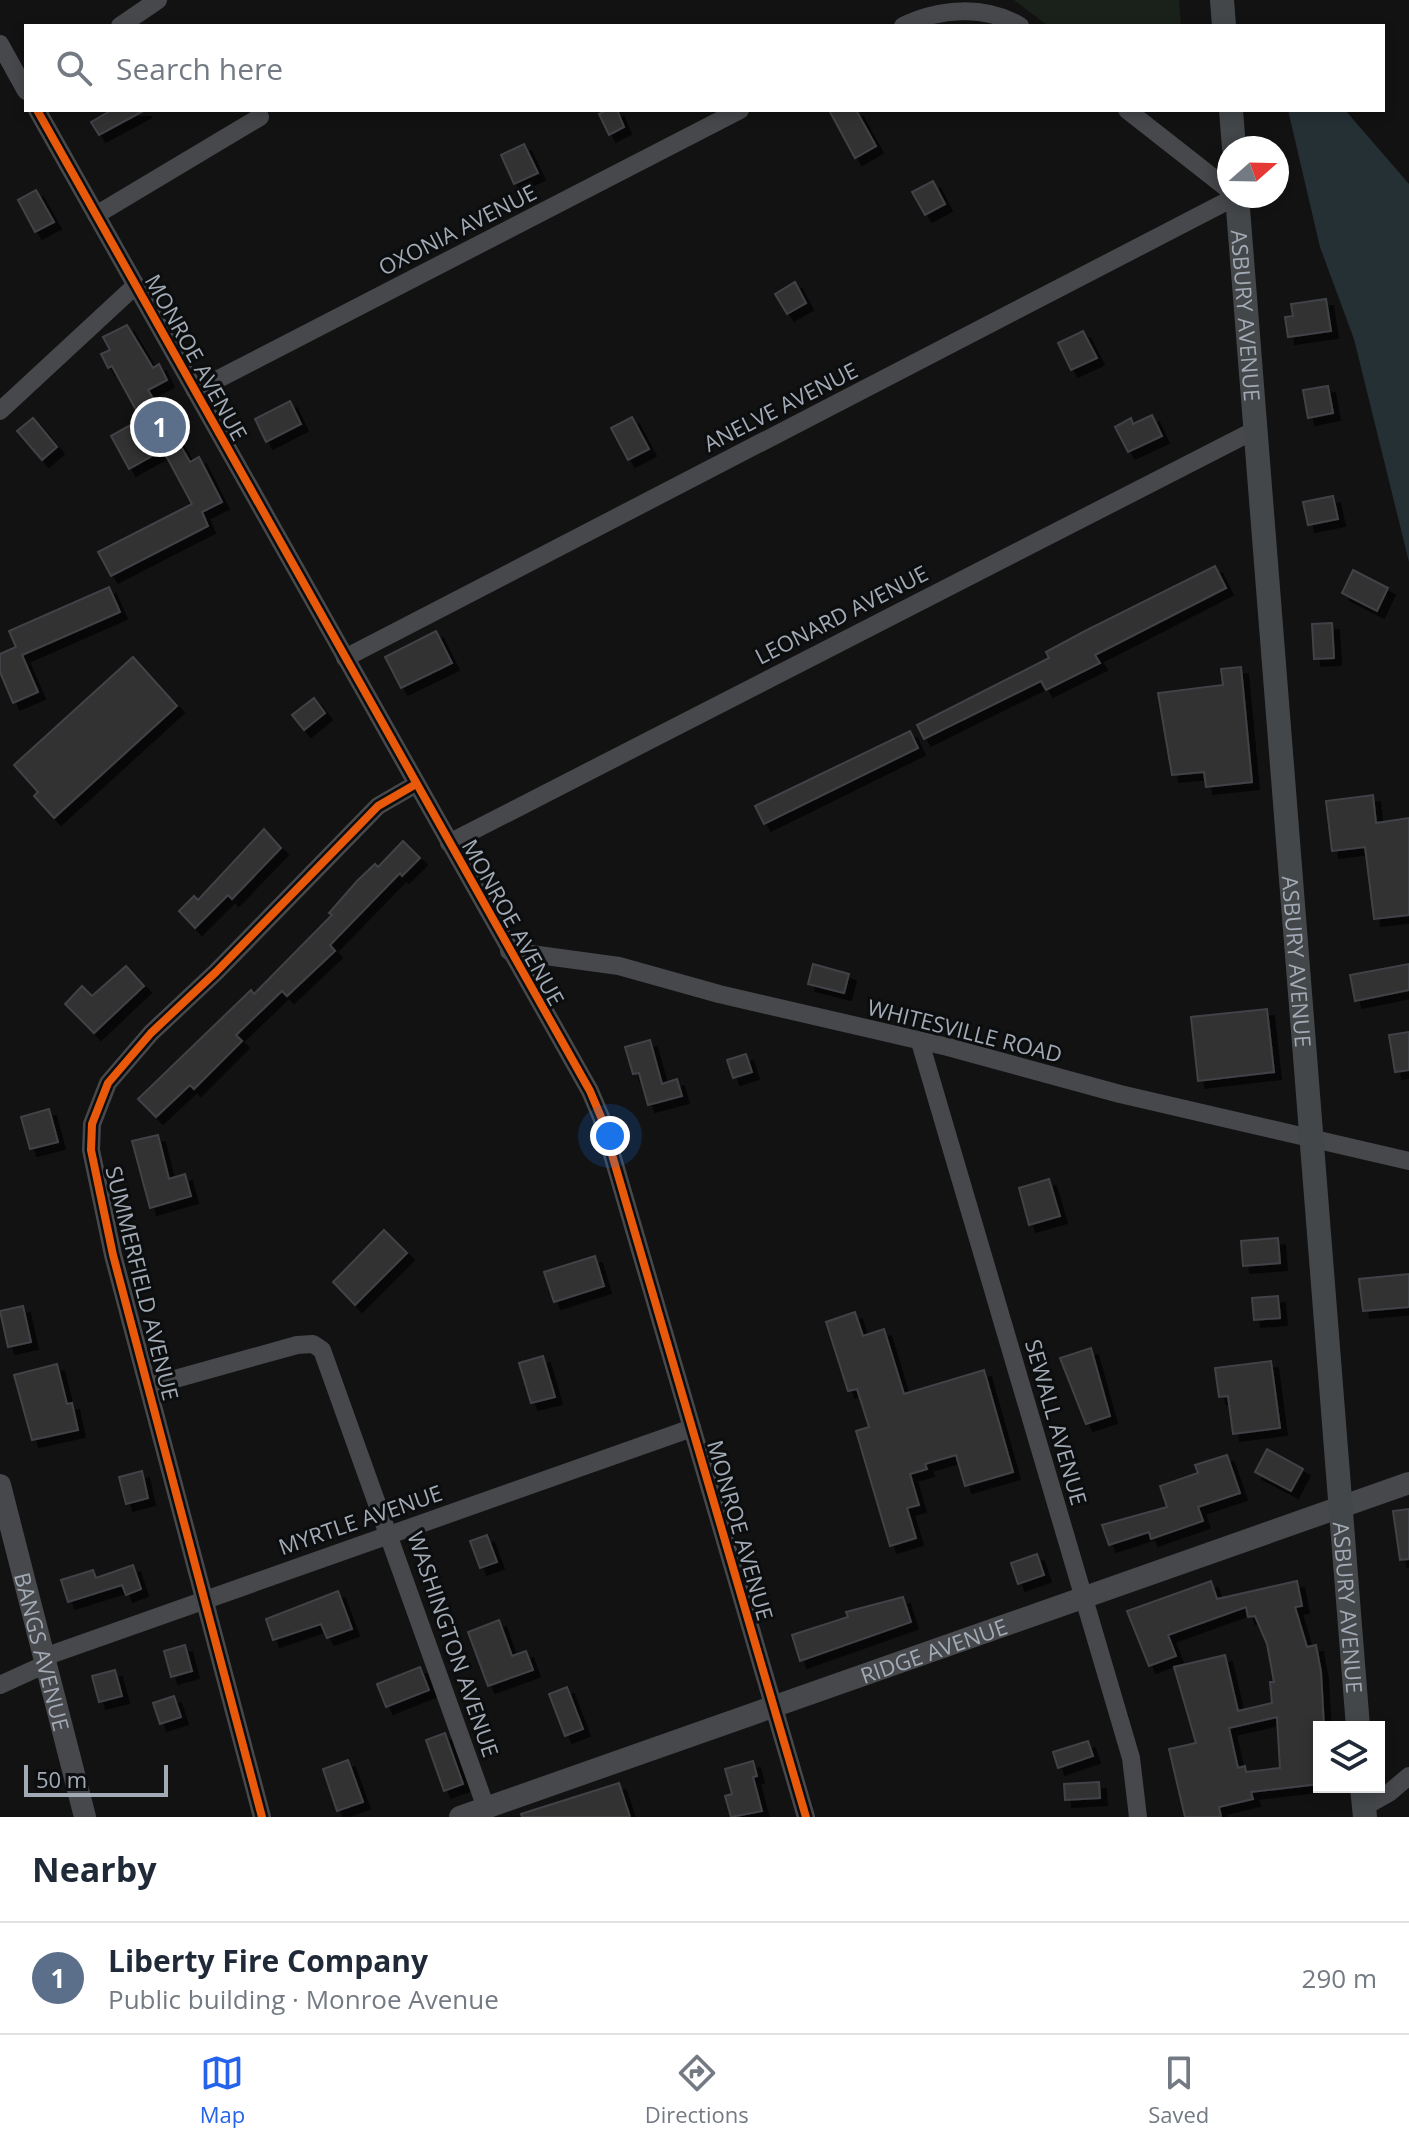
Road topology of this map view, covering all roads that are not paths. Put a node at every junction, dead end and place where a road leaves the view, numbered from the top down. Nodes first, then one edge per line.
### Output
1 (158, 0) edge
2 (1222, 0) edge
3 (123, 24) edge
4 (908, 24) edge
5 (1015, 24) edge
6 (1224, 24) edge
7 (0, 44) edge
8 (24, 87) edge
9 (38, 112) edge
10 (736, 112) edge
11 (1130, 112) edge
12 (1231, 112) edge
13 (260, 117) dead end
14 (1233, 136) edge
15 (1217, 181) edge
16 (1217, 206) edge
17 (1238, 208) edge
18 (96, 215) junction
19 (136, 285) junction
20 (195, 391) junction
21 (0, 411) edge
22 (1257, 429) junction
23 (345, 658) junction
24 (416, 784) junction
25 (449, 843) junction
26 (509, 951) junction
27 (920, 1042) junction
28 (1312, 1140) junction
29 (1409, 1161) edge
30 (150, 1386) junction
31 (692, 1428) junction
32 (1409, 1483) edge
33 (0, 1485) edge
34 (1341, 1506) junction
35 (390, 1534) junction
36 (1083, 1596) junction
37 (205, 1599) junction
38 (45, 1660) junction
39 (0, 1685) edge
40 (773, 1705) junction
41 (1358, 1721) edge
42 (1409, 1776) edge
43 (1364, 1804) edge
44 (493, 1810) edge
45 (84, 1817) edge
46 (262, 1817) edge
47 (460, 1817) edge
48 (806, 1817) edge
49 (1138, 1817) edge

1 - 3 street
2 - 6 main road
4 - 5 street
7 - 8 street
9 - 18 street, MONROE AVENUE
10 - 20 street, OXONIA AVENUE
11 - 15 street
12 - 14 main road
13 - 18 street
16 - 23 street, ANELVE AVENUE
17 - 22 main road, ASBURY AVENUE
18 - 19 street, MONROE AVENUE
19 - 20 street, MONROE AVENUE
19 - 21 street
20 - 23 street, MONROE AVENUE
22 - 25 street, LEONARD AVENUE
22 - 28 main road, ASBURY AVENUE
23 - 24 street, MONROE AVENUE
24 - 25 street, MONROE AVENUE
24 - 30 street, SUMMERFIELD AVENUE
25 - 26 street, MONROE AVENUE
26 - 27 street, WHITESVILLE ROAD
26 - 31 street, MONROE AVENUE
27 - 28 street, WHITESVILLE ROAD
27 - 36 street, SEWALL AVENUE
28 - 29 street, WHITESVILLE ROAD
28 - 34 main road, ASBURY AVENUE
30 - 35 street, WASHINGTON AVENUE
30 - 37 street, SUMMERFIELD AVENUE
31 - 35 street, MYRTLE AVENUE
31 - 40 street, MONROE AVENUE
32 - 34 street, RIDGE AVENUE
33 - 38 street, BANGS AVENUE
34 - 36 street, RIDGE AVENUE
34 - 41 main road, ASBURY AVENUE
35 - 37 street, MYRTLE AVENUE
35 - 44 street, WASHINGTON AVENUE
36 - 40 street, RIDGE AVENUE
36 - 49 street, SEWALL AVENUE
37 - 38 street, MYRTLE AVENUE
37 - 46 street, SUMMERFIELD AVENUE
38 - 39 street, MYRTLE AVENUE
38 - 45 street, BANGS AVENUE
40 - 44 street, RIDGE AVENUE
40 - 48 street, MONROE AVENUE
42 - 43 street
44 - 47 street, RIDGE AVENUE

